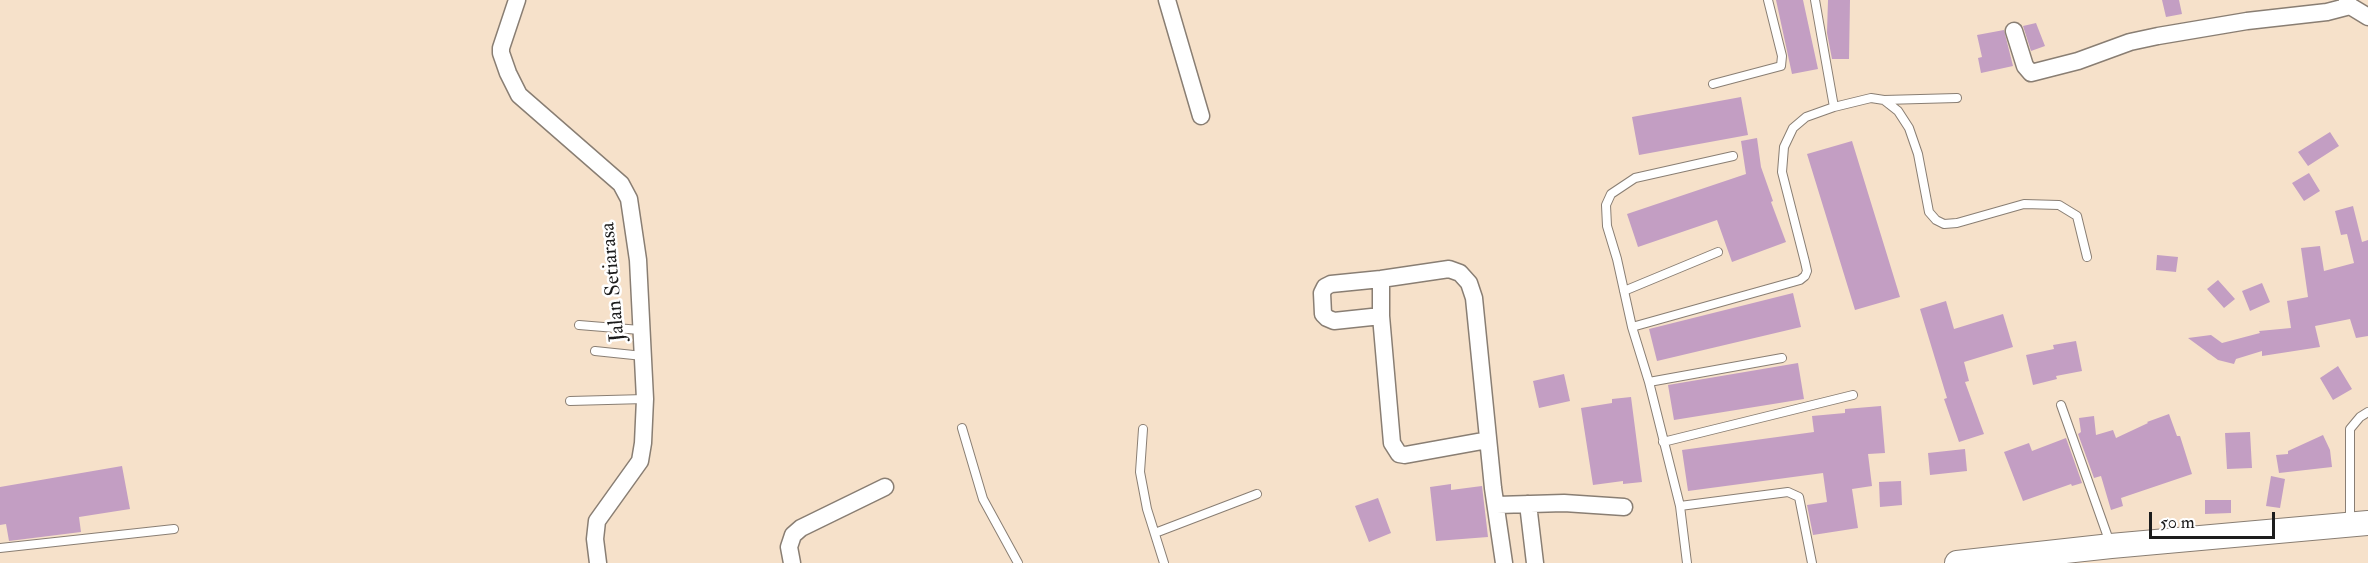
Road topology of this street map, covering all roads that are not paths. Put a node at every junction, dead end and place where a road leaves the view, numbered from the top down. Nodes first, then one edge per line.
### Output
1 (517, 0) edge
2 (1167, 0) edge
3 (1768, 0) edge
4 (1815, 0) edge
5 (2348, 3) edge
6 (2368, 17) edge
7 (2014, 31) dead end
8 (1713, 84) dead end
9 (1957, 98) dead end
10 (1884, 100) junction
11 (1834, 107) junction
12 (1201, 116) dead end
13 (1733, 156) dead end
14 (1718, 252) dead end
15 (2087, 257) dead end
16 (1381, 279) junction
17 (1624, 291) junction
18 (1381, 316) junction
19 (579, 325) dead end
20 (1632, 327) junction
21 (640, 330) junction
22 (594, 351) dead end
23 (643, 356) junction
24 (1782, 358) dead end
25 (1649, 382) junction
26 (1853, 395) dead end
27 (645, 399) junction
28 (570, 400) dead end
29 (2061, 405) dead end
30 (2368, 412) edge
31 (962, 428) dead end
32 (1143, 429) dead end
33 (1488, 441) junction
34 (1663, 442) junction
35 (885, 487) dead end
36 (1257, 494) dead end
37 (1528, 504) junction
38 (1497, 505) junction
39 (1680, 506) junction
40 (1624, 507) dead end
41 (2359, 524) edge
42 (174, 529) dead end
43 (1155, 533) junction
44 (2111, 546) junction
45 (0, 548) edge
46 (598, 563) edge
47 (792, 563) edge
48 (1018, 563) edge
49 (1164, 563) edge
50 (1504, 563) edge
51 (1534, 563) edge
52 (1687, 563) edge
53 (1812, 563) edge
54 (1957, 563) edge

1 - 21 street, Jalan Setiarasa
2 - 12 street
3 - 8 lane
4 - 11 lane
5 - 6 street
5 - 7 street
9 - 10 lane
10 - 11 lane
10 - 15 lane
11 - 20 lane
13 - 17 lane
14 - 17 lane
16 - 18 street
16 - 18 street
16 - 33 street
17 - 20 lane
18 - 33 street
19 - 21 lane
20 - 25 lane
21 - 23 street, Jalan Setiarasa
22 - 23 lane
23 - 27 street, Jalan Setiarasa
24 - 25 lane
25 - 34 lane
26 - 34 lane
27 - 28 lane
27 - 46 street, Jalan Setiarasa
29 - 44 lane
30 - 41 lane
31 - 48 lane
32 - 43 lane
33 - 38 street
34 - 39 lane
35 - 47 street
36 - 43 lane
37 - 38 street
37 - 40 street
37 - 51 street
38 - 50 street
39 - 52 lane
39 - 53 lane
41 - 44 main road
42 - 45 lane
43 - 49 lane
44 - 54 main road

